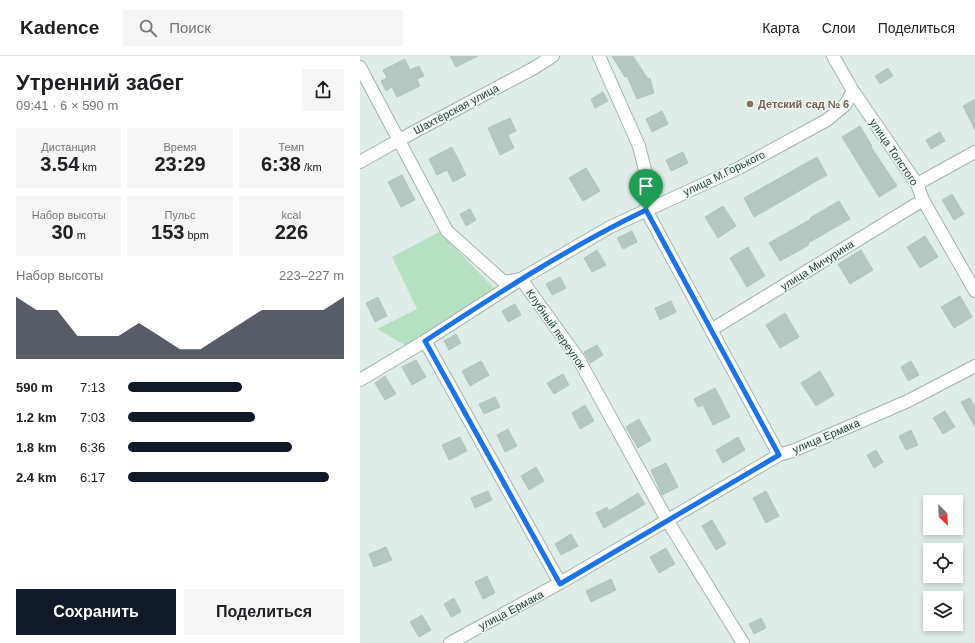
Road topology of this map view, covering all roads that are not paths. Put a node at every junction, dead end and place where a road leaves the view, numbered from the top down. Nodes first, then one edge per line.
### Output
1 (553, 56) edge
2 (599, 56) edge
3 (833, 56) edge
4 (360, 67) edge
5 (853, 91) junction
6 (399, 140) junction
7 (975, 152) edge
8 (360, 162) edge
9 (917, 184) junction
10 (923, 200) junction
11 (646, 210) junction
12 (521, 279) junction
13 (975, 291) edge
14 (711, 330) junction
15 (425, 341) junction
16 (975, 366) edge
17 (360, 380) edge
18 (779, 455) junction
19 (667, 520) junction
20 (560, 584) junction
21 (450, 643) edge
22 (743, 643) edge

1 - 6 street, Шахтёрская улица
2 - 11 street
3 - 5 street, улица Толстого
4 - 6 street, Клубный переулок
5 - 9 street, улица Толстого
5 - 11 street, улица М.Горького
6 - 8 street, Шахтёрская улица
6 - 12 street, Клубный переулок
7 - 9 street
9 - 10 street, улица Толстого
10 - 13 street, улица Толстого
10 - 14 street, улица Мичурина
11 - 12 street, улица М.Горького
11 - 14 street
12 - 15 street, улица М.Горького
12 - 19 street, Клубный переулок
14 - 18 street
15 - 17 street, улица М.Горького
15 - 20 street
16 - 18 street, улица Ермака
18 - 19 street, улица Ермака
19 - 20 street, улица Ермака
19 - 22 street, Клубный переулок
20 - 21 street, улица Ермака

